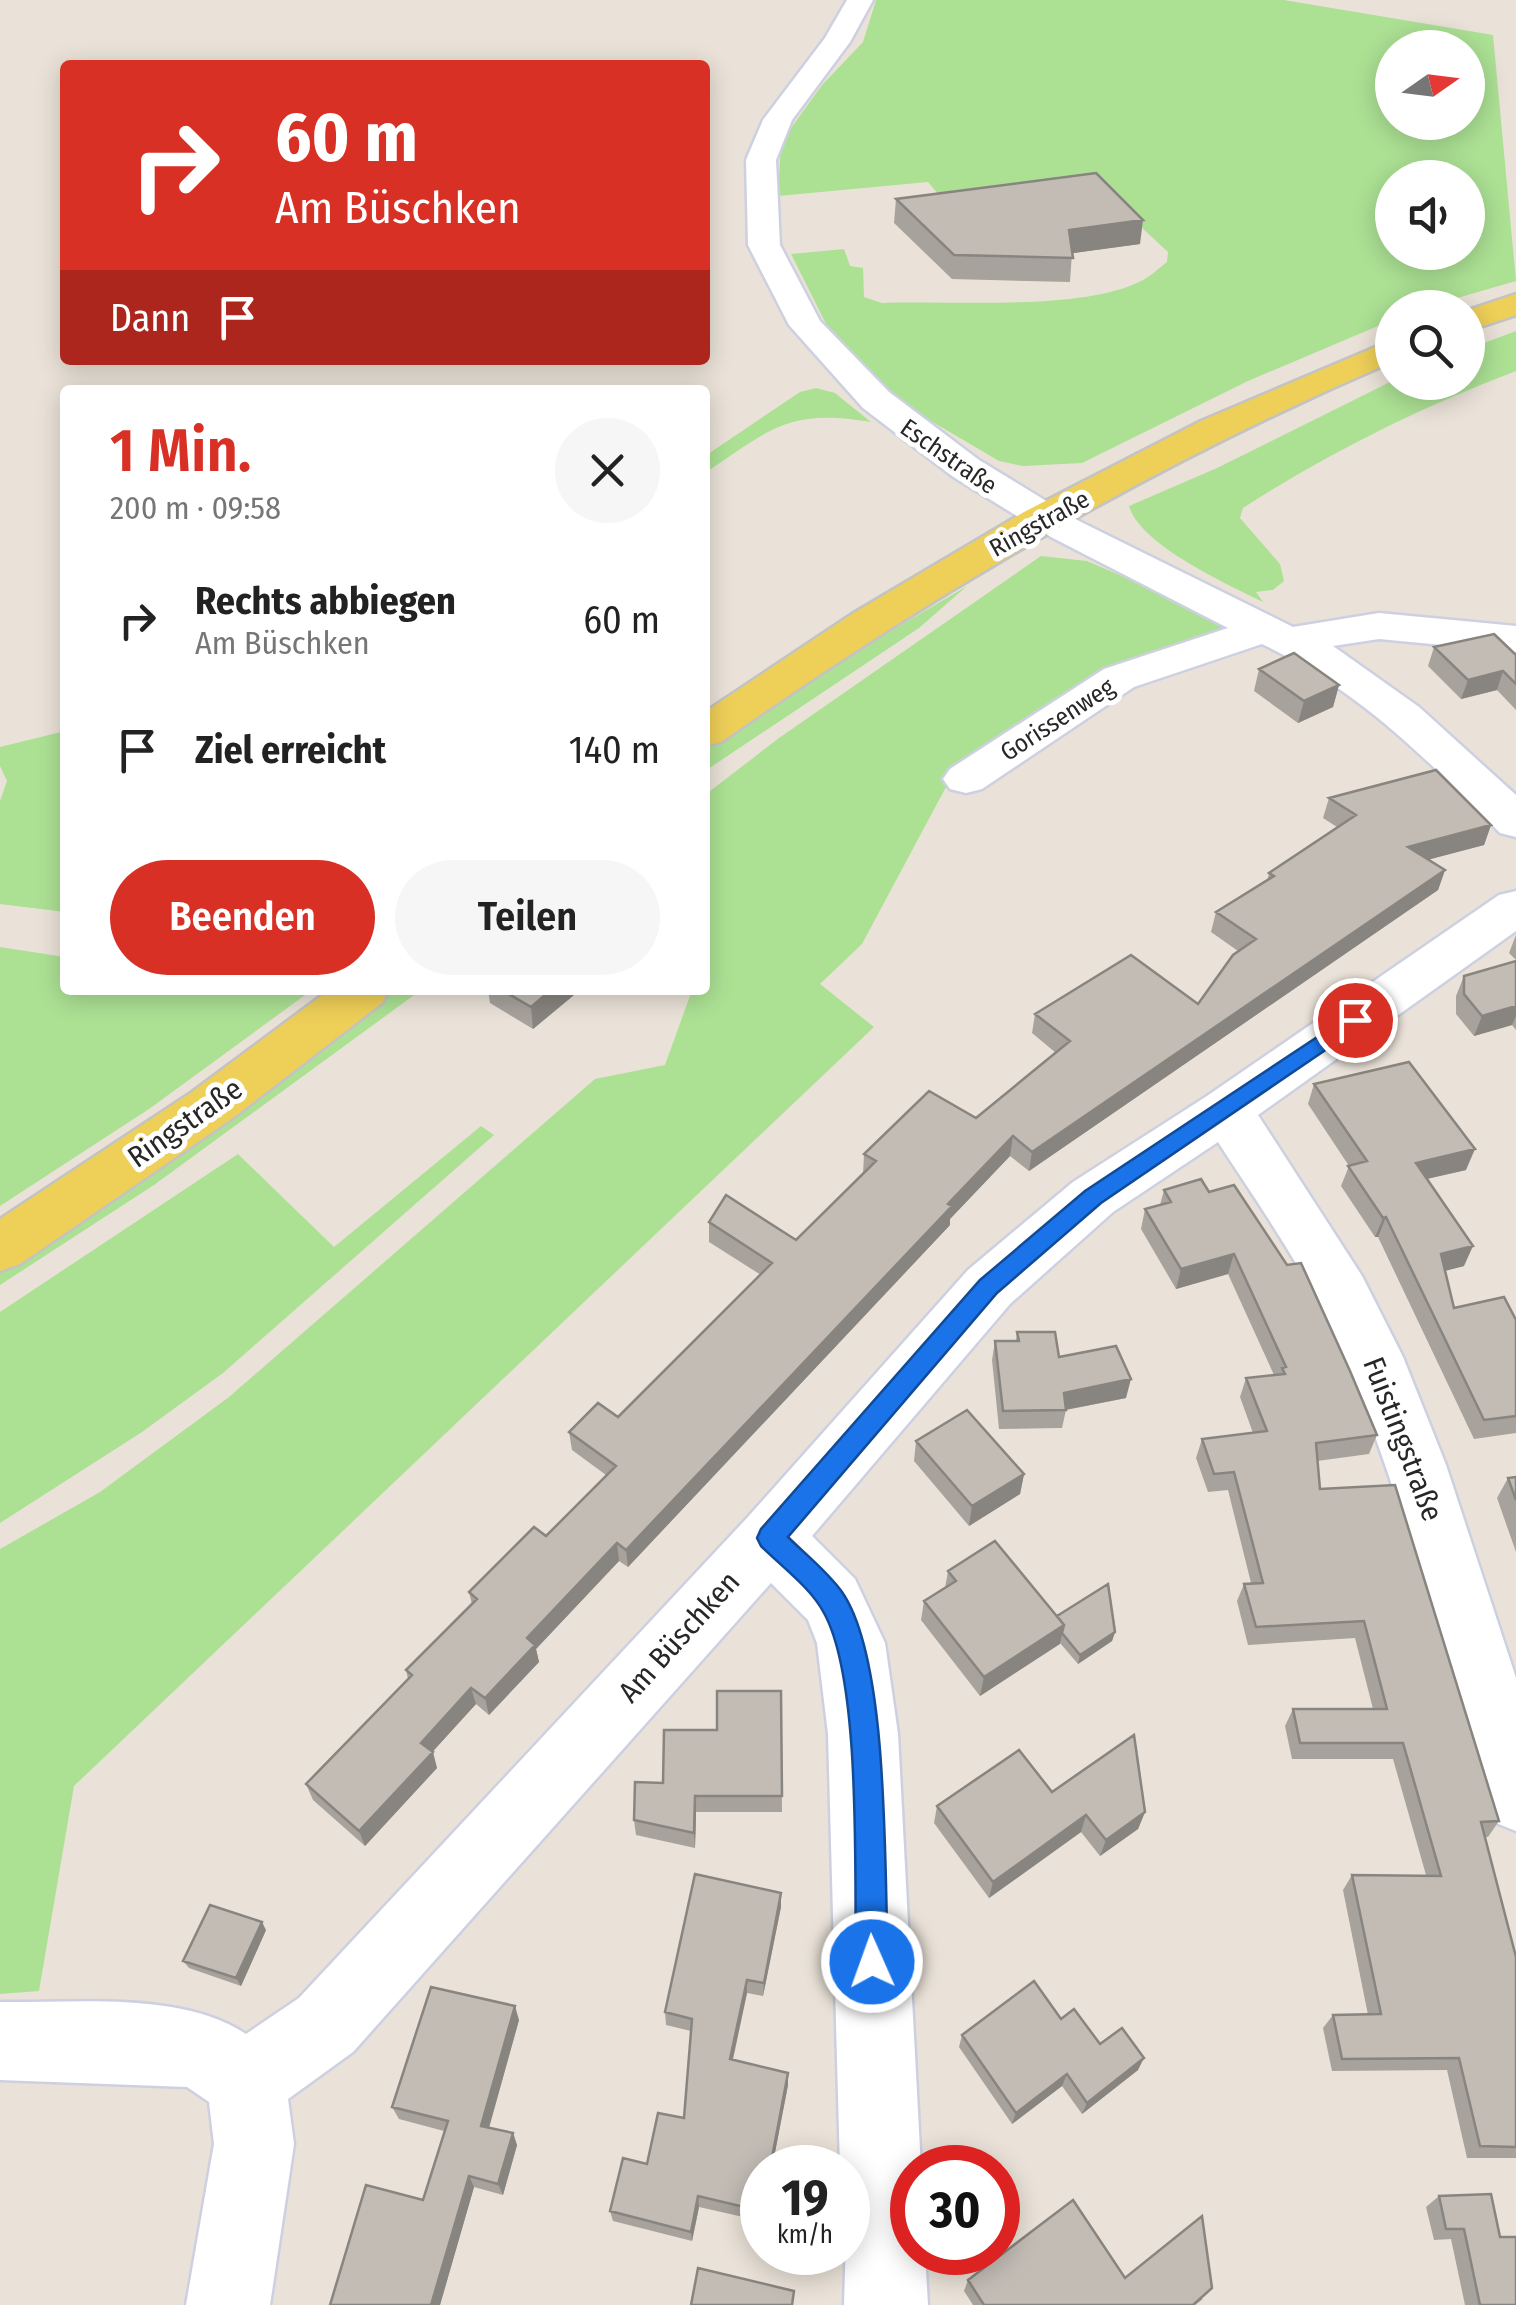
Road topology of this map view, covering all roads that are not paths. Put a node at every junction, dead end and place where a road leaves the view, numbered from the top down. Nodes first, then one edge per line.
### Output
1 (860, 0) edge
2 (1516, 304) edge
3 (1485, 315) edge
4 (1375, 358) edge
5 (1044, 518) junction
6 (1277, 634) junction
7 (1516, 639) edge
8 (710, 729) edge
9 (966, 779) dead end
10 (1516, 822) edge
11 (1516, 907) edge
12 (357, 995) edge
13 (1226, 1110) junction
14 (0, 1248) edge
15 (770, 1538) junction
16 (1516, 1796) edge
17 (0, 2041) edge
18 (246, 2081) junction
19 (228, 2305) edge
20 (886, 2305) edge

1 - 5 street, Eschstraße
2 - 3 main road
4 - 5 main road, Ringstraße
5 - 6 street, Eschstraße
5 - 8 main road, Ringstraße
6 - 7 street, Gorissenweg
6 - 9 street, Gorissenweg
6 - 10 street, Eschstraße
11 - 13 street, Am Büschken
12 - 14 main road, Ringstraße
13 - 15 street, Am Büschken
13 - 16 street, Fuistingstraße
15 - 18 street, Am Büschken
15 - 20 street
17 - 18 street
18 - 19 street

